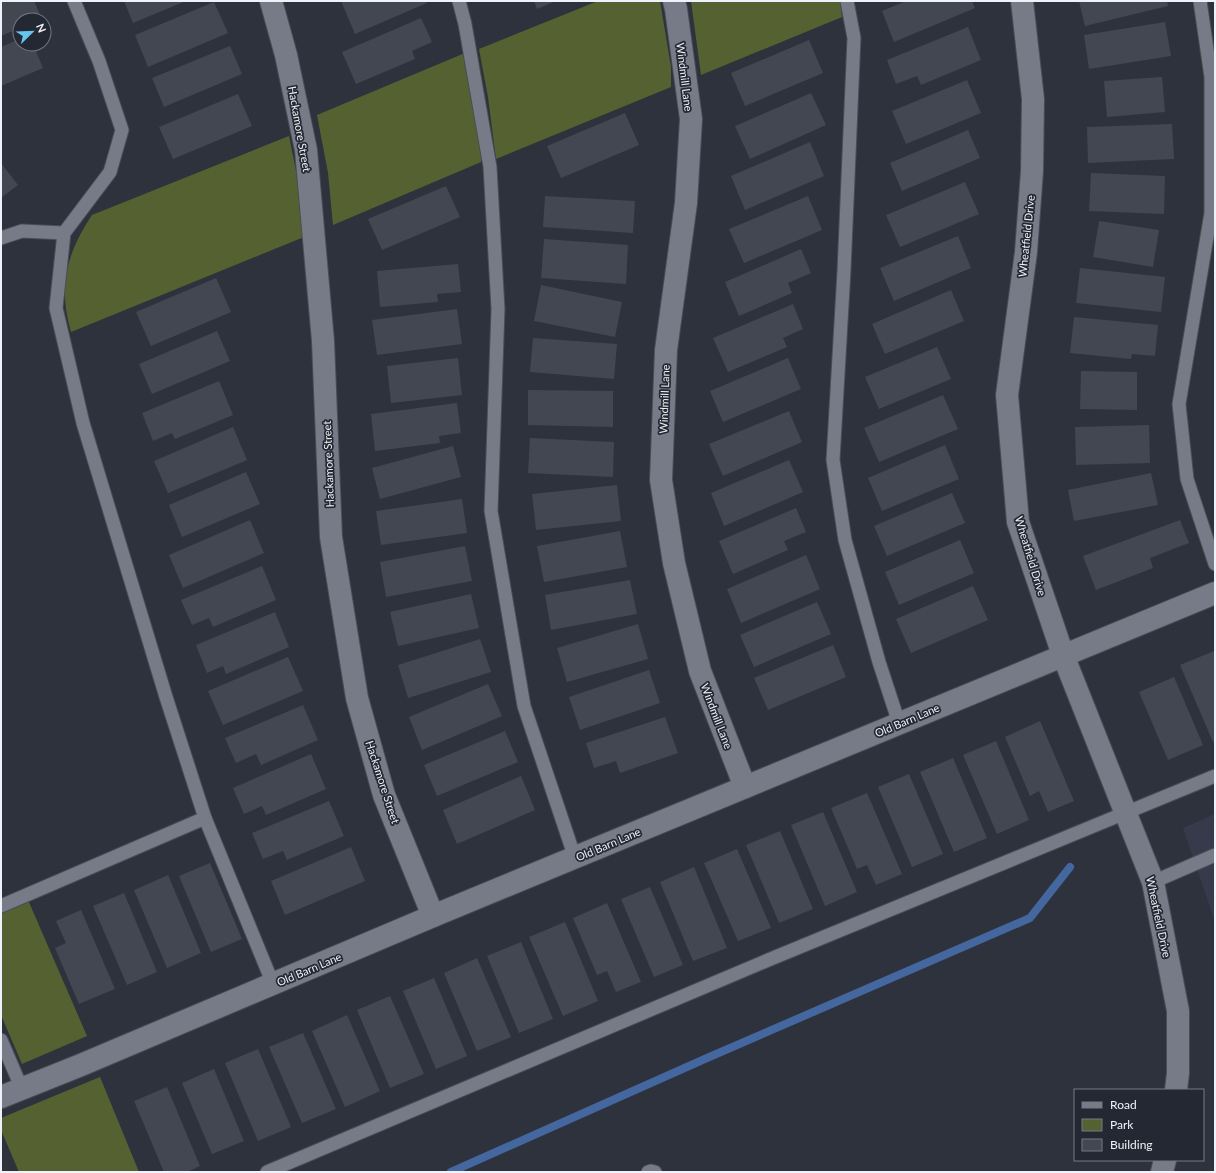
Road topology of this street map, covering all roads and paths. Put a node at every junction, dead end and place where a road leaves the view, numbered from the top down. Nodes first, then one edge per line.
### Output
1 (74, 1) edge
2 (271, 1) edge
3 (459, 1) edge
4 (674, 1) edge
5 (847, 1) edge
6 (1022, 1) edge
7 (1200, 1) edge
8 (64, 233) junction
9 (1, 238) edge
10 (1215, 564) edge
11 (1215, 593) edge
12 (1063, 655) junction
13 (899, 723) junction
14 (1215, 776) edge
15 (745, 787) junction
16 (1126, 813) junction
17 (205, 818) junction
18 (1215, 855) edge
19 (575, 858) junction
20 (1153, 882) junction
21 (1, 906) edge
22 (433, 916) junction
23 (273, 984) junction
24 (1, 1040) edge
25 (22, 1089) junction
26 (1176, 1089) edge
27 (1, 1097) edge
28 (1165, 1161) edge
29 (267, 1172) edge
30 (648, 1172) edge
31 (654, 1172) edge
32 (1162, 1172) edge

1 - 8 lane
2 - 22 street, Hackamore Street
3 - 19 lane
4 - 15 street, Windmill Lane
5 - 13 lane
6 - 12 street, Wheatfield Drive
7 - 10 lane
8 - 9 lane
8 - 17 lane
11 - 12 street, Old Barn Lane
12 - 13 street, Old Barn Lane
12 - 16 street, Wheatfield Drive
13 - 15 street, Old Barn Lane
14 - 16 lane
15 - 19 street, Old Barn Lane
16 - 20 street, Wheatfield Drive
16 - 29 lane
17 - 21 lane
17 - 23 lane
18 - 20 lane
19 - 22 street, Old Barn Lane
20 - 26 street, Wheatfield Drive
22 - 23 street, Old Barn Lane
23 - 25 street, Old Barn Lane
24 - 25 lane
25 - 27 street, Old Barn Lane
28 - 32 street
30 - 31 lane

